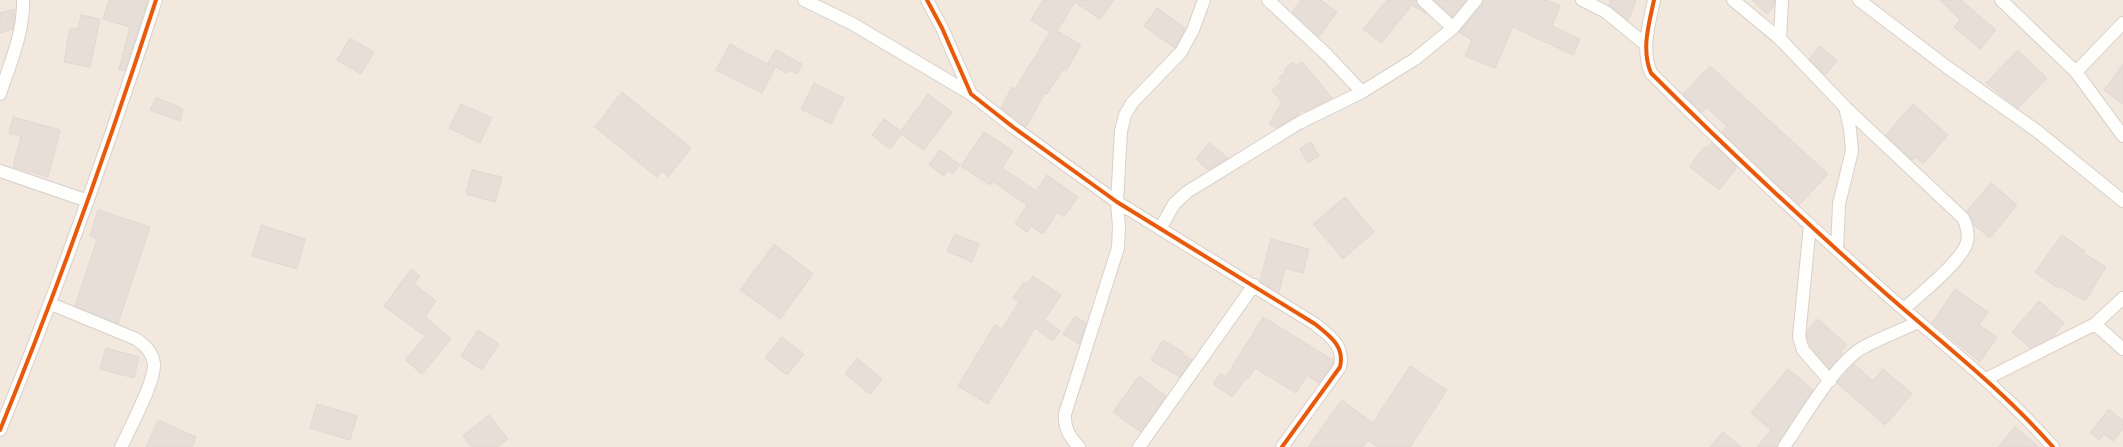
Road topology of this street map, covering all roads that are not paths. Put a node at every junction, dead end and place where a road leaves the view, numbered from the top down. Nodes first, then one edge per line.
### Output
1 (23, 0) edge
2 (156, 0) edge
3 (804, 0) edge
4 (927, 0) edge
5 (1204, 0) edge
6 (1268, 0) edge
7 (1423, 0) edge
8 (1476, 0) edge
9 (1582, 0) edge
10 (1654, 0) edge
11 (1733, 0) edge
12 (1782, 0) edge
13 (1859, 0) edge
14 (2001, 0) edge
15 (2123, 23) edge
16 (1453, 28) junction
17 (1780, 39) junction
18 (1645, 44) junction
19 (2076, 72) junction
20 (1362, 92) junction
21 (0, 94) edge
22 (971, 94) junction
23 (1846, 107) junction
24 (2123, 136) edge
25 (0, 171) edge
26 (88, 201) junction
27 (2123, 201) edge
28 (1117, 202) junction
29 (1810, 225) junction
30 (1160, 229) junction
31 (1837, 250) junction
32 (1254, 285) junction
33 (2123, 298) edge
34 (51, 304) junction
35 (1904, 309) junction
36 (1918, 322) junction
37 (2095, 324) junction
38 (2123, 349) edge
39 (1986, 379) junction
40 (1830, 381) junction
41 (0, 430) edge
42 (121, 447) edge
43 (1080, 447) edge
44 (1139, 447) edge
45 (1282, 447) edge
46 (1784, 447) edge
47 (2053, 447) edge

1 - 21 street
2 - 26 street
3 - 22 street
4 - 22 street
5 - 28 street
6 - 20 street
7 - 16 street
8 - 16 street
9 - 18 street
10 - 18 street
11 - 17 street
12 - 17 street
13 - 27 street
14 - 19 street
15 - 19 street
16 - 20 street
17 - 23 street
18 - 29 street
19 - 24 street
20 - 30 street
22 - 28 street
23 - 31 street
23 - 35 street
25 - 26 street
26 - 34 street
28 - 30 street
28 - 43 street
29 - 31 street
29 - 40 street
30 - 32 street
31 - 35 street
32 - 44 street
32 - 45 street
33 - 37 street
34 - 41 street
34 - 42 street
35 - 36 street
36 - 39 street
36 - 40 street
37 - 38 street
37 - 39 street
39 - 47 street
40 - 46 street

